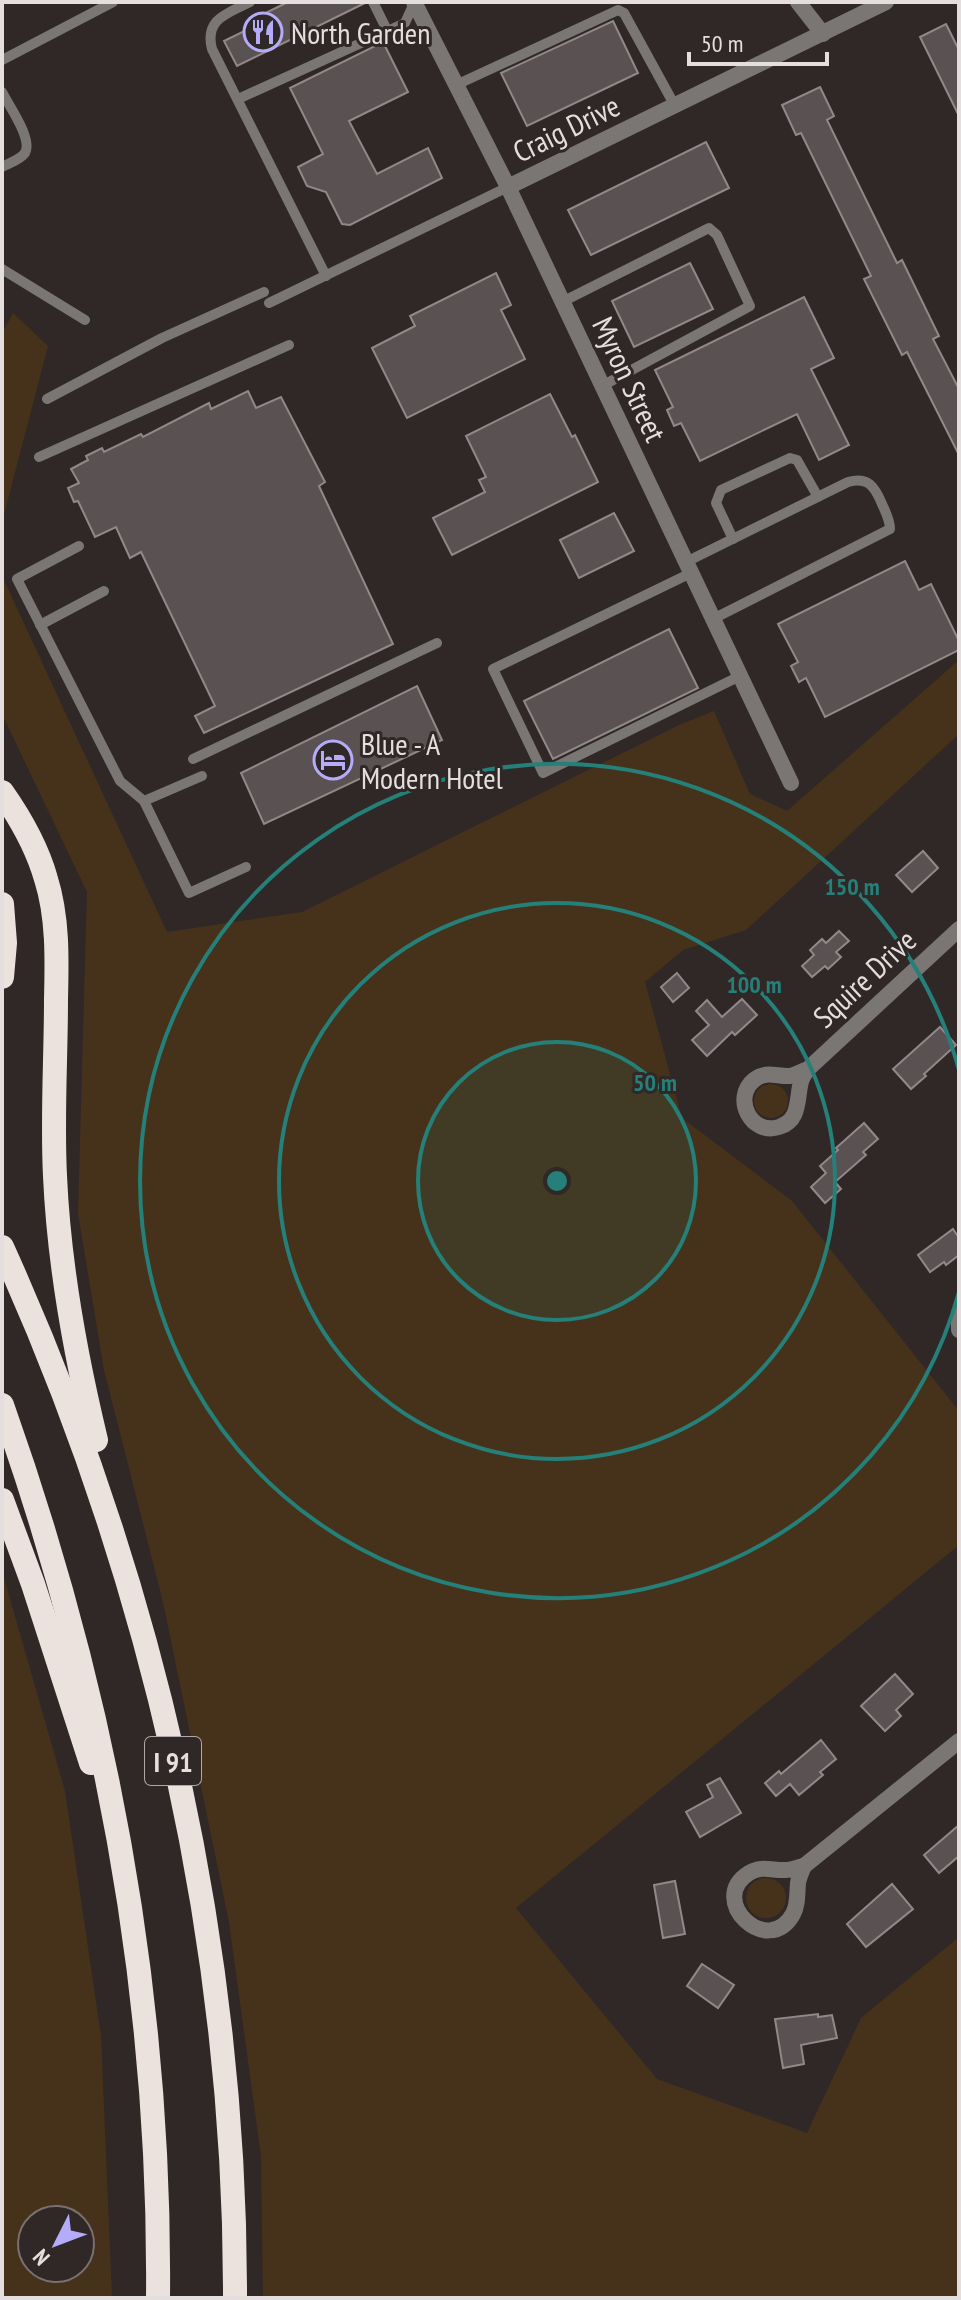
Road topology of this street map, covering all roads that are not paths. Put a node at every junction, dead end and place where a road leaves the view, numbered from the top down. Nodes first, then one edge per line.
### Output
1 (113, 2) edge
2 (250, 2) edge
3 (374, 2) edge
4 (413, 2) edge
5 (798, 2) edge
6 (886, 2) edge
7 (388, 32) junction
8 (823, 34) junction
9 (2, 60) edge
10 (456, 85) junction
11 (2, 92) edge
12 (238, 99) junction
13 (675, 106) junction
14 (2, 167) edge
15 (508, 187) junction
16 (2, 269) edge
17 (326, 276) junction
18 (562, 302) junction
19 (85, 320) dead end
20 (289, 345) dead end
21 (602, 386) junction
22 (47, 399) dead end
23 (39, 457) dead end
24 (818, 497) junction
25 (733, 539) junction
26 (79, 546) dead end
27 (689, 567) junction
28 (104, 591) dead end
29 (713, 619) junction
30 (40, 625) junction
31 (437, 643) dead end
32 (740, 676) junction
33 (193, 759) dead end
34 (202, 776) dead end
35 (791, 783) dead end
36 (2, 792) edge
37 (144, 801) junction
38 (246, 867) dead end
39 (2, 904) edge
40 (2, 929) edge
41 (959, 929) edge
42 (3, 968) edge
43 (808, 1069) dead end
44 (2, 1247) edge
45 (959, 1314) edge
46 (959, 1330) edge
47 (2, 1405) edge
48 (2, 1500) edge
49 (138, 1618) junction
50 (959, 1741) edge
51 (120, 1845) junction
52 (804, 1866) junction
53 (158, 2298) edge
54 (235, 2298) edge

1 - 9 lane
2 - 12 lane
3 - 7 lane
4 - 7 lane
4 - 10 street, Myron Street
5 - 8 street
6 - 8 street, Craig Drive
7 - 12 lane
8 - 13 street, Craig Drive
10 - 13 lane
10 - 15 street, Myron Street
11 - 14 lane
12 - 17 lane
13 - 15 street, Craig Drive
15 - 17 lane, Craig Drive
15 - 18 street, Myron Street
16 - 19 lane
17 - 22 lane, Craig Drive
18 - 21 street, Myron Street
18 - 21 lane
20 - 23 lane
21 - 27 street, Myron Street
24 - 25 lane
24 - 25 lane
24 - 29 lane
25 - 27 lane
26 - 30 lane
27 - 29 street, Myron Street
27 - 32 lane
28 - 30 lane
29 - 32 street, Myron Street
30 - 37 lane
31 - 33 lane
32 - 35 street, Myron Street
34 - 37 lane
36 - 49 highway
37 - 38 lane
39 - 42 highway
40 - 42 highway
41 - 43 street, Squire Drive
44 - 49 highway, I 91
45 - 46 street
47 - 51 highway, I 91
48 - 51 highway
49 - 54 highway, I 91
50 - 52 street
51 - 53 highway, I 91
52 - 52 street

